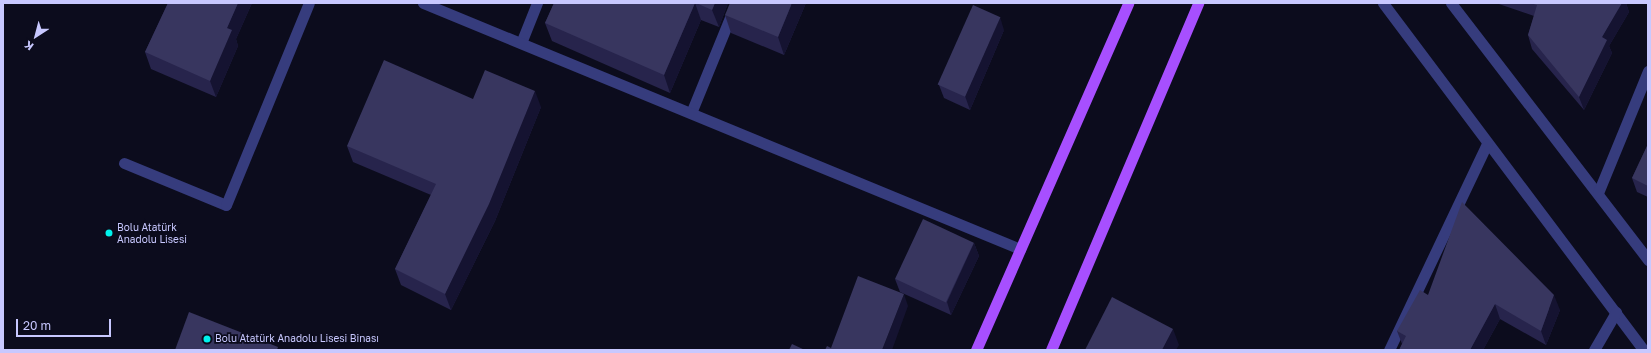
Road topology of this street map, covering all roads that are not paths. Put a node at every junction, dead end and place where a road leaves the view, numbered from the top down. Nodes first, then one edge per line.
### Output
1 (309, 3) edge
2 (423, 3) edge
3 (537, 3) edge
4 (736, 3) edge
5 (1128, 3) edge
6 (1198, 3) edge
7 (1384, 3) edge
8 (1452, 3) edge
9 (521, 43) junction
10 (1648, 71) edge
11 (691, 113) junction
12 (1487, 144) junction
13 (124, 163) dead end
14 (1598, 193) junction
15 (1020, 249) junction
16 (1648, 260) edge
17 (1616, 312) junction
18 (976, 350) edge
19 (1051, 350) edge
20 (1389, 350) edge
21 (1594, 350) edge
22 (1644, 350) edge

1 - 13 street
2 - 9 street
3 - 9 street
4 - 11 street
5 - 15 main road
6 - 19 main road
7 - 12 street
8 - 14 street
9 - 11 street
10 - 14 street
11 - 15 street
12 - 17 street
12 - 20 street
14 - 16 street
15 - 18 main road
17 - 21 street
17 - 22 street

